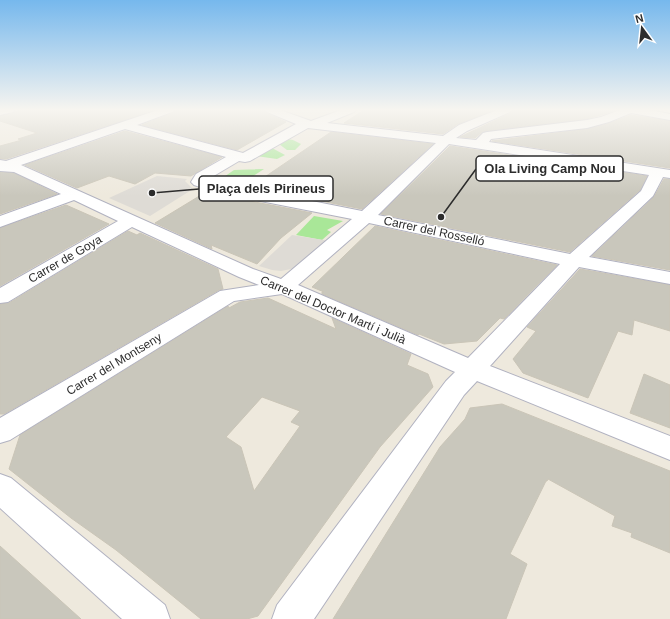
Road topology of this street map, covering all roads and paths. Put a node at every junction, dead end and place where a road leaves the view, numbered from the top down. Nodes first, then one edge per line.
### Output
1 (83, 139) edge
2 (176, 139) edge
3 (281, 139) edge
4 (436, 139) edge
5 (483, 139) edge
6 (446, 140) junction
7 (479, 144) junction
8 (236, 155) junction
9 (2, 166) edge
10 (664, 173) edge
11 (74, 195) junction
12 (365, 217) junction
13 (130, 221) junction
14 (0, 222) edge
15 (574, 261) junction
16 (246, 273) junction
17 (670, 278) edge
18 (284, 287) junction
19 (228, 296) junction
20 (0, 297) edge
21 (471, 370) junction
22 (0, 432) edge
23 (670, 448) edge
24 (0, 488) edge
25 (151, 619) edge
26 (291, 619) edge

1 - 9 street
2 - 8 street
3 - 8 street
4 - 6 street
5 - 7 street
6 - 7 street
6 - 12 street
7 - 10 street
8 - 12 street, Carrer del Rosselló
9 - 11 street, Carrer del Doctor Martí i Julià
10 - 15 street
11 - 13 street, Carrer del Doctor Martí i Julià
11 - 14 street
12 - 15 street, Carrer del Rosselló
12 - 18 street
13 - 16 street, Carrer del Doctor Martí i Julià
13 - 20 street, Carrer de Goya
15 - 17 street, Carrer del Rosselló
15 - 21 street
16 - 18 street, Carrer del Doctor Martí i Julià
16 - 19 street, Carrer del Montseny
18 - 19 street, Carrer del Montseny
18 - 21 street, Carrer del Doctor Martí i Julià
19 - 22 street, Carrer del Montseny
21 - 23 street, Carrer del Doctor Martí i Julià
21 - 26 street
24 - 25 street

